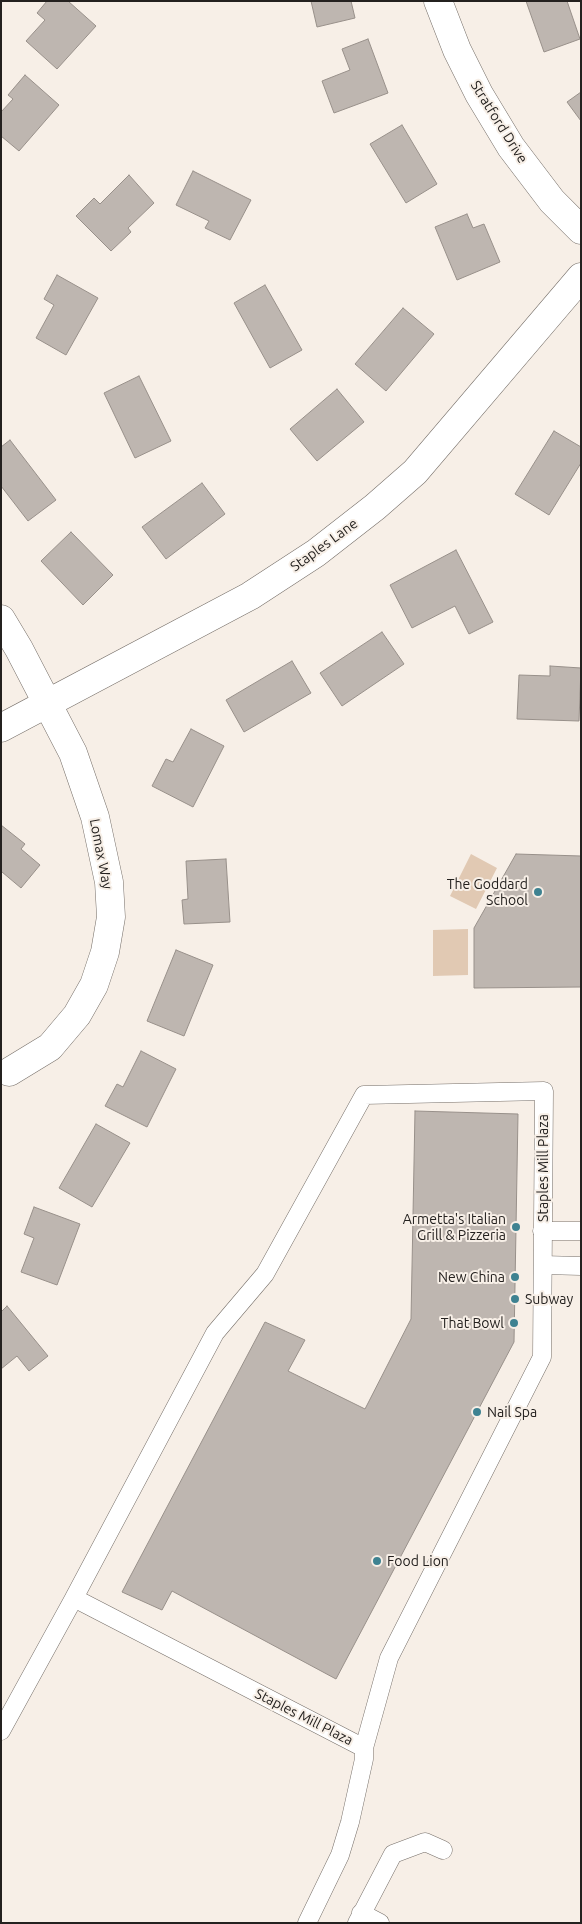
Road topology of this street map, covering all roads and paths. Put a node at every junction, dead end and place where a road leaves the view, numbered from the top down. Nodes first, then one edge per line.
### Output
1 (438, 1) edge
2 (581, 230) edge
3 (581, 277) edge
4 (1, 619) edge
5 (48, 704) junction
6 (1, 728) edge
7 (9, 1072) dead end
8 (542, 1231) junction
9 (581, 1231) edge
10 (542, 1265) junction
11 (581, 1266) edge
12 (74, 1598) junction
13 (1, 1731) edge
14 (364, 1753) junction
15 (443, 1850) dead end
16 (359, 1918) edge
17 (307, 1923) edge
18 (380, 1923) edge

1 - 2 street, Stratford Drive
3 - 5 street, Staples Lane
4 - 5 street, Lomax Way
5 - 6 street, Staples Lane
5 - 7 street, Lomax Way
8 - 9 lane, Staples Mill Plaza
8 - 10 lane, Staples Mill Plaza
8 - 12 lane, Staples Mill Plaza
10 - 11 lane
10 - 14 lane, Staples Mill Plaza
12 - 13 lane
12 - 14 lane, Staples Mill Plaza
14 - 17 lane
15 - 16 lane
16 - 18 lane

